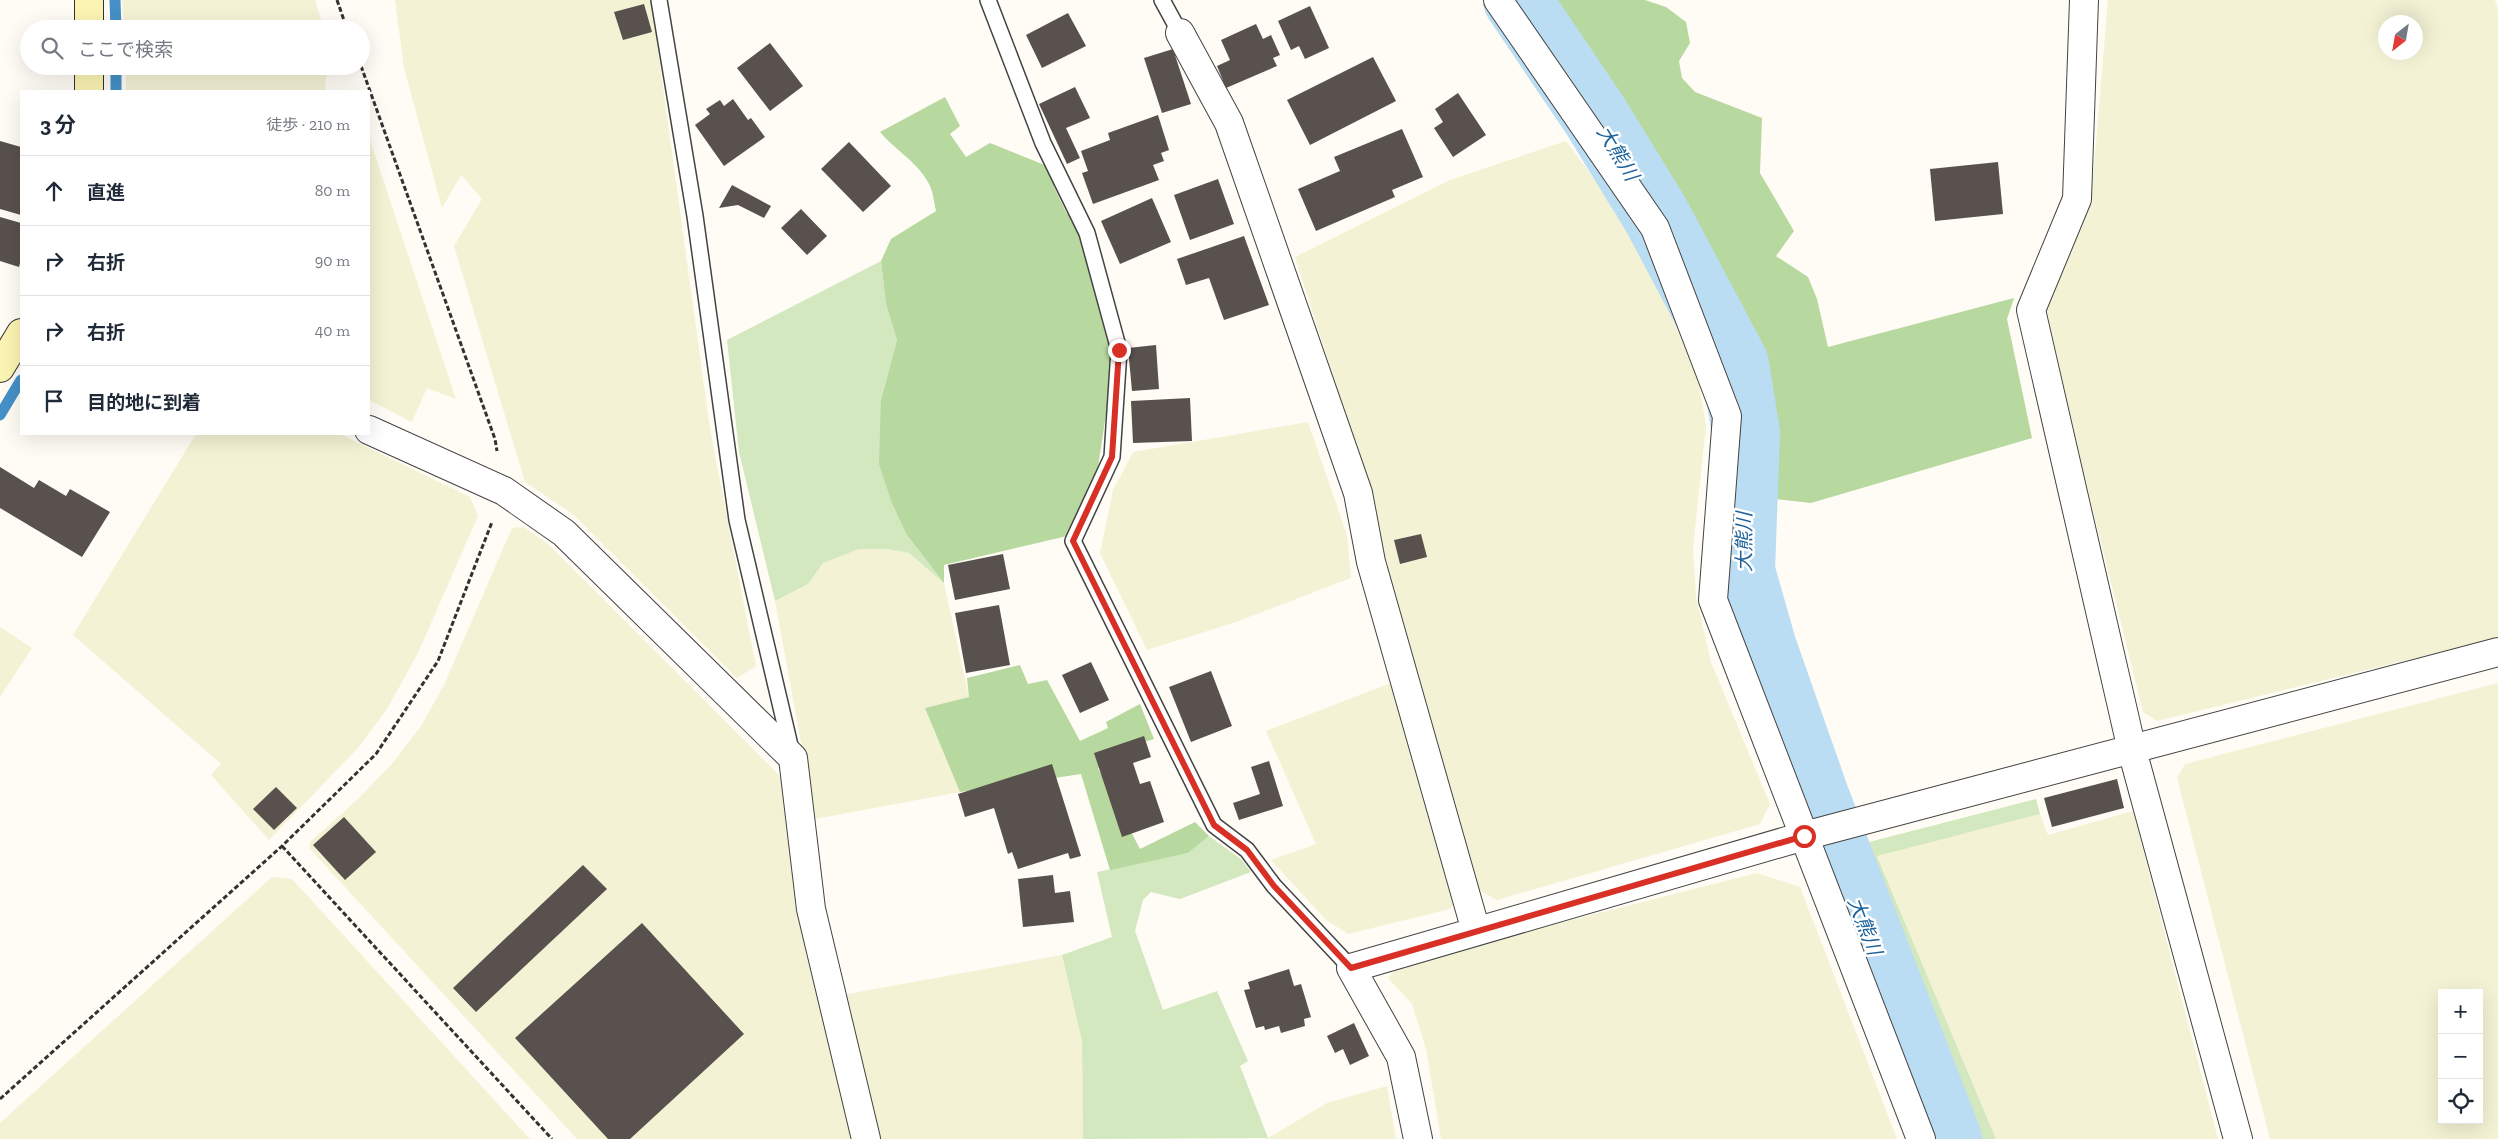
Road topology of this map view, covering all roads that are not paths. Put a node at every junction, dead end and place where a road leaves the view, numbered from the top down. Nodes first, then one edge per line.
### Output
1 (89, 0) edge
2 (659, 0) edge
3 (988, 0) edge
4 (1162, 0) edge
5 (1498, 0) edge
6 (2084, 0) edge
7 (89, 20) edge
8 (1180, 33) joint
9 (89, 75) edge
10 (88, 90) edge
11 (20, 335) edge
12 (0, 368) edge
13 (370, 430) edge
14 (2498, 652) edge
15 (2132, 750) junction
16 (793, 758) junction
17 (1804, 836) junction
18 (1476, 931) junction
19 (1351, 968) junction
20 (866, 1139) edge
21 (1418, 1139) edge
22 (1921, 1139) edge
23 (2238, 1139) edge

1 - 7 street
2 - 16 lane
3 - 19 lane
4 - 8 lane
5 - 17 street
6 - 15 street
8 - 18 street
9 - 10 street
11 - 12 street
13 - 16 street
14 - 15 street
15 - 17 street
15 - 23 street
16 - 20 street
17 - 18 street
17 - 22 street
18 - 19 street
19 - 21 street

